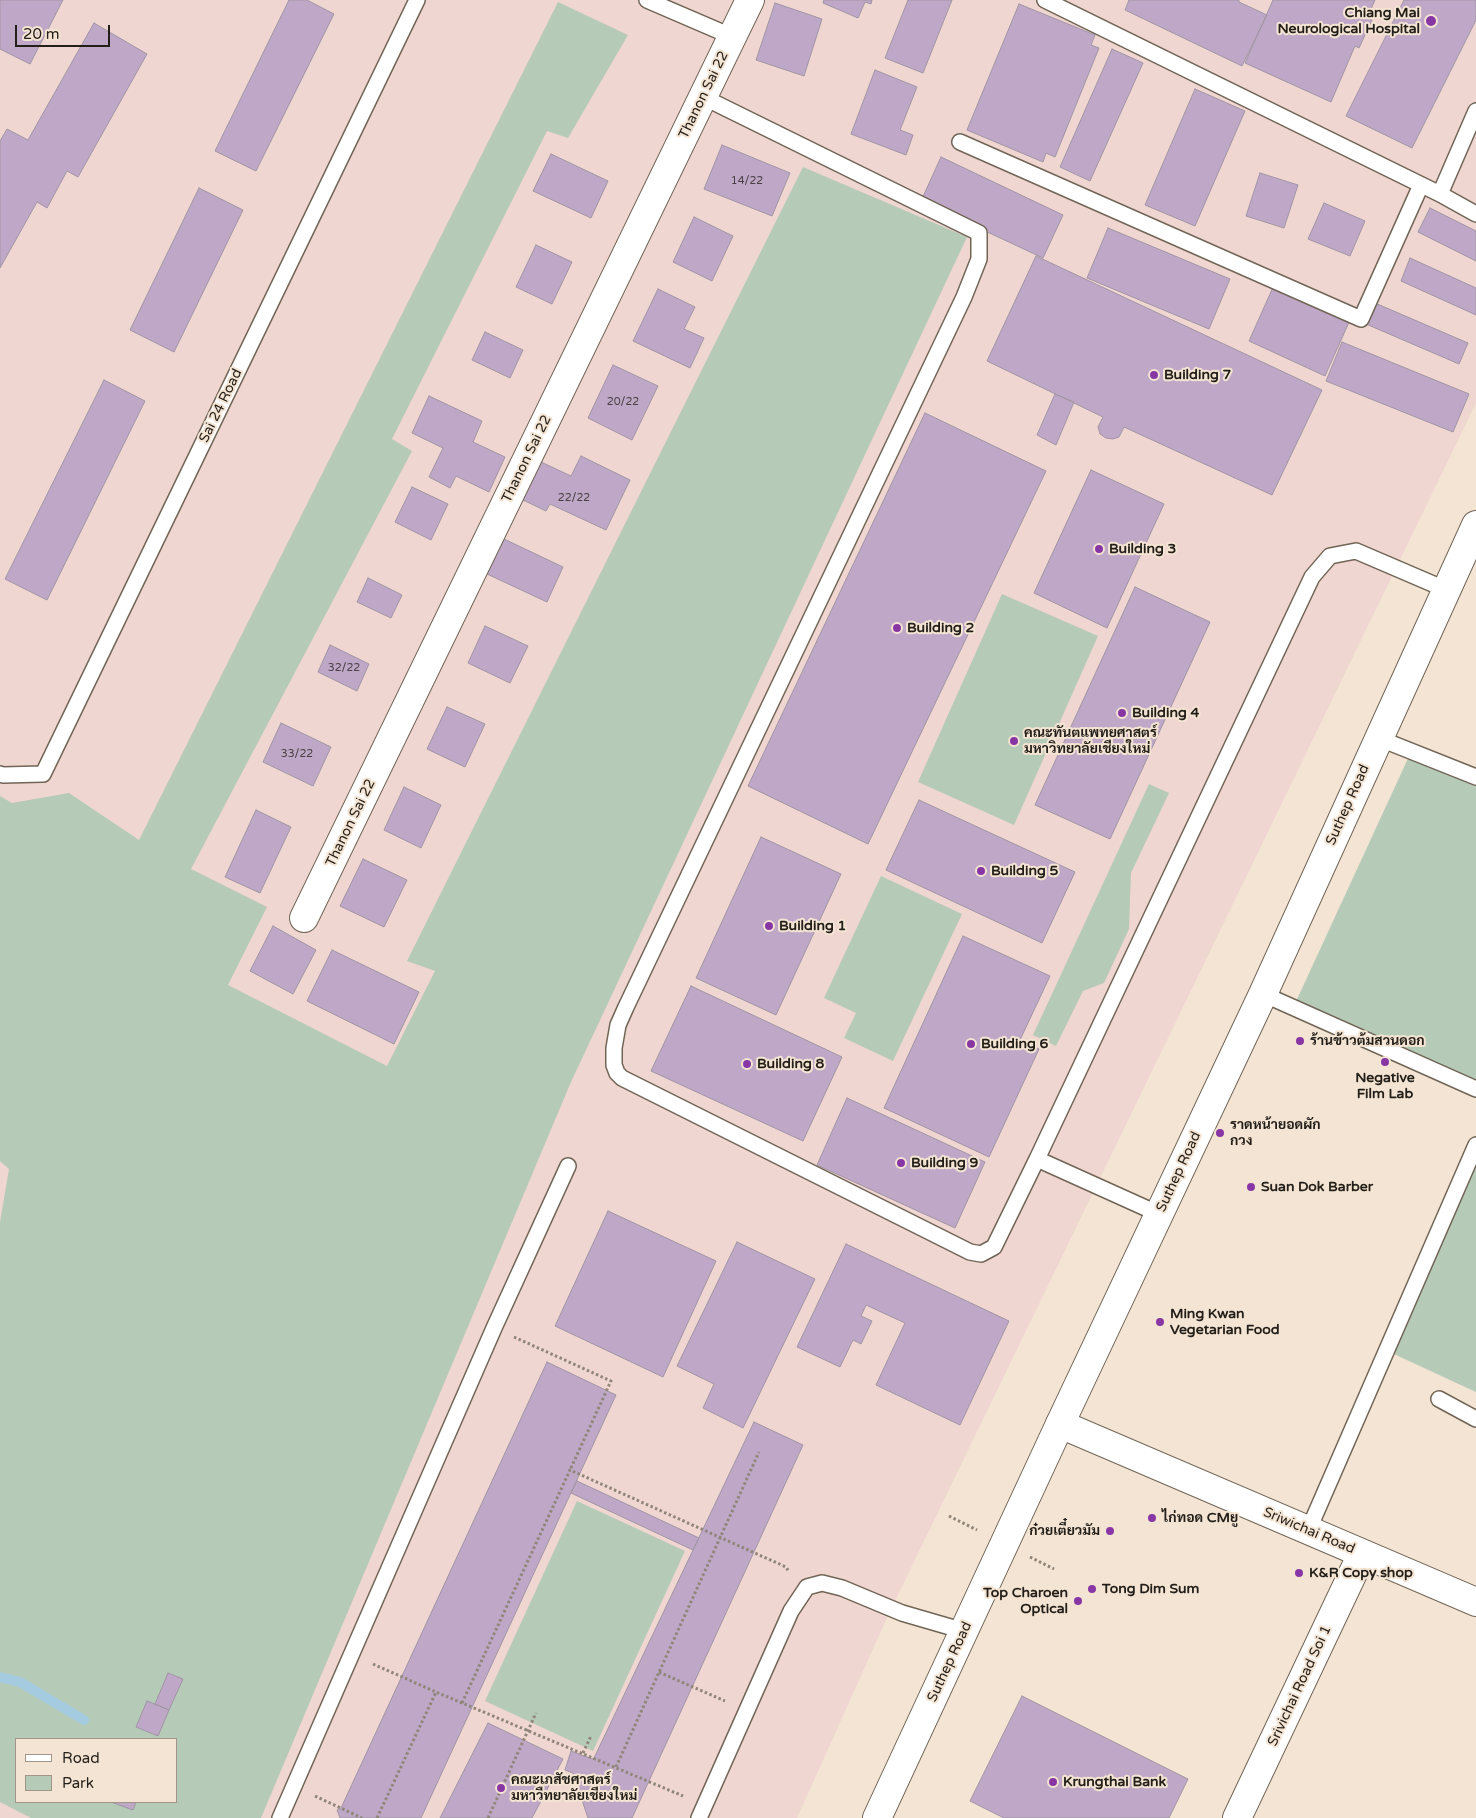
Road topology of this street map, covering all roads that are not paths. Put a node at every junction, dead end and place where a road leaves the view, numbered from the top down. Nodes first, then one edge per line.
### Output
1 (417, 0) edge
2 (647, 0) edge
3 (750, 0) edge
4 (1045, 0) edge
5 (733, 37) junction
6 (703, 97) junction
7 (1476, 111) edge
8 (960, 142) dead end
9 (1421, 185) junction
10 (1440, 194) junction
11 (1476, 214) edge
12 (1476, 525) edge
13 (1447, 590) junction
14 (1378, 738) junction
15 (0, 774) edge
16 (1476, 777) edge
17 (304, 918) dead end
18 (1262, 994) junction
19 (1476, 1090) edge
20 (1476, 1145) edge
21 (1037, 1159) junction
22 (568, 1166) dead end
23 (1159, 1214) junction
24 (1439, 1399) dead end
25 (1476, 1419) edge
26 (1060, 1424) junction
27 (1308, 1531) junction
28 (1362, 1554) junction
29 (1476, 1602) edge
30 (964, 1631) junction
31 (702, 1812) edge
32 (280, 1818) edge
33 (877, 1818) edge
34 (1237, 1818) edge

1 - 15 lane, Sai 24 Road
2 - 5 lane
3 - 5 street, Thanon Sai 22
4 - 9 lane
5 - 6 street, Thanon Sai 22
6 - 17 street, Thanon Sai 22
6 - 21 lane
7 - 10 lane
8 - 9 lane
9 - 10 lane
10 - 11 lane
12 - 13 street, Suthep Road
13 - 14 street, Suthep Road
13 - 21 lane
14 - 16 lane
14 - 18 street, Suthep Road
18 - 19 lane
18 - 23 street, Suthep Road
20 - 27 lane
21 - 23 lane
22 - 32 lane
23 - 26 street, Suthep Road
24 - 25 lane
26 - 27 street, Sriwichai Road
26 - 30 street, Suthep Road
27 - 28 street, Sriwichai Road
28 - 29 street, Sriwichai Road
28 - 34 street, Srivichai Road Soi 1
30 - 31 lane
30 - 33 street, Suthep Road

